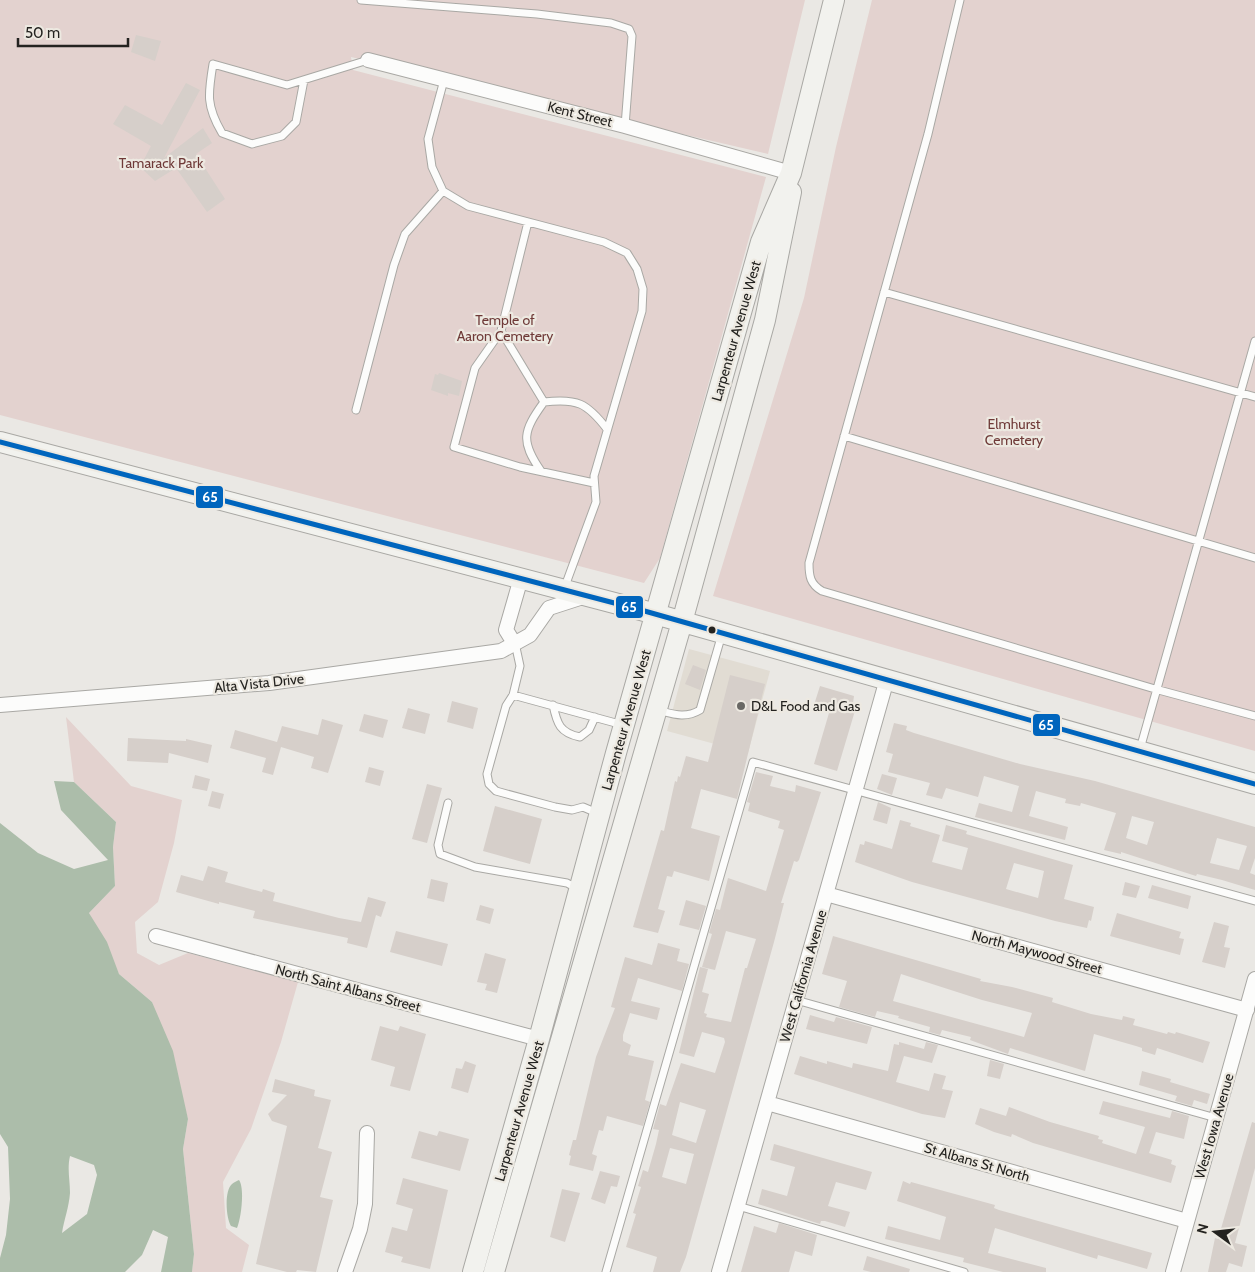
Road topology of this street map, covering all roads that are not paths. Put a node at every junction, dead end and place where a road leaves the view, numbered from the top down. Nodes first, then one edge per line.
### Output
1 (361, 0) edge
2 (834, 0) edge
3 (960, 0) edge
4 (368, 60) joint
5 (304, 80) junction
6 (444, 80) junction
7 (625, 126) junction
8 (791, 173) junction
9 (443, 191) junction
10 (528, 222) junction
11 (884, 292) junction
12 (501, 331) junction
13 (1255, 341) edge
14 (1241, 392) junction
15 (1255, 397) edge
16 (544, 402) junction
17 (356, 410) dead end
18 (607, 429) junction
19 (844, 436) junction
20 (0, 442) edge
21 (541, 471) junction
22 (594, 483) junction
23 (1198, 542) junction
24 (1255, 558) edge
25 (521, 578) junction
26 (564, 590) junction
27 (588, 596) junction
28 (656, 614) junction
29 (682, 622) junction
30 (723, 634) junction
31 (514, 643) junction
32 (887, 679) junction
33 (1155, 689) junction
34 (514, 695) junction
35 (0, 705) edge
36 (553, 706) junction
37 (657, 710) junction
38 (1255, 716) edge
39 (595, 717) junction
40 (624, 726) junction
41 (1140, 749) junction
42 (1255, 784) edge
43 (855, 789) junction
44 (448, 803) dead end
45 (600, 814) junction
46 (580, 890) junction
47 (826, 894) junction
48 (1255, 901) edge
49 (156, 936) dead end
50 (1255, 979) edge
51 (796, 1000) junction
52 (1247, 1010) junction
53 (539, 1039) junction
54 (767, 1103) junction
55 (1216, 1118) junction
56 (367, 1133) dead end
57 (738, 1206) junction
58 (1187, 1221) junction
59 (346, 1272) edge
60 (473, 1272) edge
61 (494, 1272) edge
62 (606, 1272) edge
63 (719, 1272) edge
64 (964, 1272) edge
65 (1172, 1272) edge

1 - 7 lane
2 - 8 main road, Larpenteur Avenue West
3 - 11 lane
4 - 5 lane
4 - 6 street, Kent Street
5 - 5 lane
6 - 7 street, Kent Street
6 - 9 lane
7 - 8 street, Kent Street
8 - 28 main road, Larpenteur Avenue West
8 - 29 main road, Larpenteur Avenue West
9 - 10 lane
9 - 17 lane
10 - 12 lane
10 - 18 lane
11 - 14 lane
11 - 19 lane
12 - 16 lane
12 - 21 lane
13 - 14 lane
14 - 15 lane
14 - 23 lane
16 - 18 lane
16 - 21 lane
18 - 22 lane
19 - 23 lane
19 - 33 lane
20 - 25 main road
21 - 22 lane
22 - 26 lane
23 - 24 lane
23 - 33 lane
25 - 26 main road
25 - 31 street
26 - 27 main road
27 - 28 main road
27 - 31 street, Alta Vista Drive
28 - 29 main road
28 - 40 main road, Larpenteur Avenue West
29 - 30 main road
29 - 37 main road, Larpenteur Avenue West
30 - 32 main road
30 - 37 lane
31 - 34 lane
31 - 35 street, Alta Vista Drive
32 - 41 main road
32 - 43 street, West California Avenue
33 - 38 lane
33 - 41 lane
34 - 36 lane
34 - 45 lane
36 - 39 lane
36 - 39 lane
37 - 61 main road, Larpenteur Avenue West
39 - 40 lane
40 - 45 main road, Larpenteur Avenue West
41 - 42 main road
43 - 47 street, West California Avenue
43 - 48 lane
43 - 62 lane
44 - 46 lane
45 - 46 main road, Larpenteur Avenue West
46 - 53 main road, Larpenteur Avenue West
47 - 51 street, West California Avenue
47 - 52 street, North Maywood Street
49 - 53 street, North Saint Albans Street
50 - 52 street, West Iowa Avenue
51 - 54 street, West California Avenue
51 - 55 lane
52 - 55 street, West Iowa Avenue
53 - 60 main road, Larpenteur Avenue West
54 - 57 street, West California Avenue
54 - 58 street, St Albans St North
55 - 58 street, West Iowa Avenue
56 - 59 street
57 - 63 street, West California Avenue
57 - 64 lane
58 - 65 street, West Iowa Avenue

